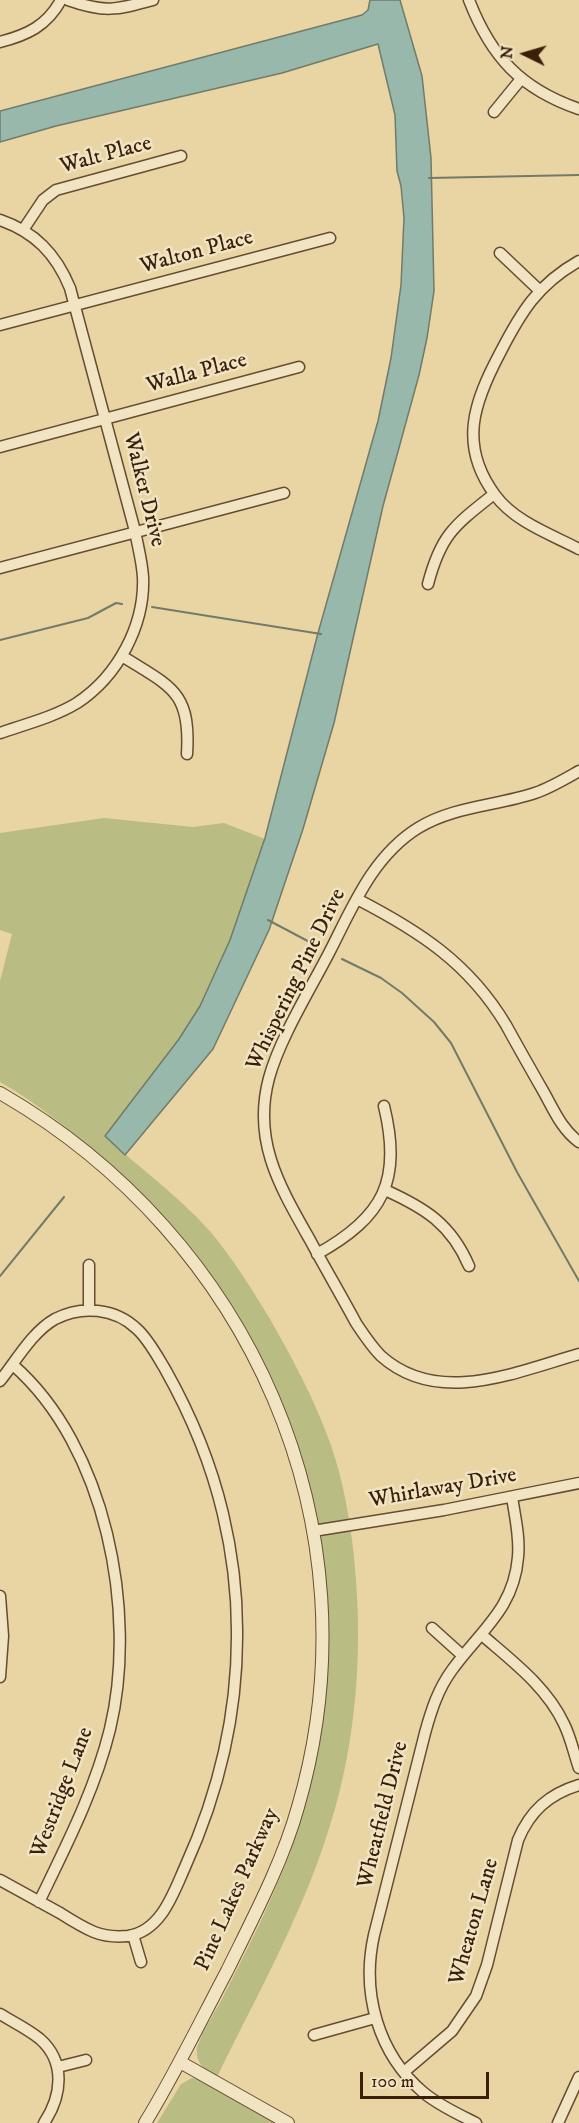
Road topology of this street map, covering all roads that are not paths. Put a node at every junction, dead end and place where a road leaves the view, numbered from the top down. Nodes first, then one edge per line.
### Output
1 (60, 0) edge
2 (68, 0) edge
3 (153, 0) edge
4 (470, 0) edge
5 (0, 42) edge
6 (521, 79) junction
7 (579, 109) edge
8 (494, 112) dead end
9 (182, 156) dead end
10 (0, 220) edge
11 (23, 230) junction
12 (330, 238) dead end
13 (500, 253) dead end
14 (579, 261) edge
15 (539, 290) junction
16 (75, 305) junction
17 (0, 325) edge
18 (299, 367) dead end
19 (105, 419) junction
20 (0, 447) edge
21 (284, 493) dead end
22 (494, 495) junction
23 (135, 531) junction
24 (579, 549) edge
25 (0, 568) edge
26 (428, 584) dead end
27 (122, 656) junction
28 (0, 733) edge
29 (187, 754) dead end
30 (579, 771) edge
31 (357, 899) junction
32 (0, 1093) edge
33 (384, 1106) dead end
34 (579, 1142) edge
35 (385, 1190) junction
36 (317, 1254) junction
37 (89, 1265) dead end
38 (469, 1266) dead end
39 (89, 1310) junction
40 (579, 1354) edge
41 (13, 1365) junction
42 (0, 1381) edge
43 (579, 1483) edge
44 (512, 1497) junction
45 (313, 1531) junction
46 (0, 1596) edge
47 (432, 1628) dead end
48 (482, 1635) junction
49 (463, 1656) junction
50 (0, 1677) edge
51 (579, 1768) edge
52 (579, 1785) edge
53 (0, 1880) edge
54 (39, 1902) junction
55 (133, 1935) junction
56 (141, 1962) dead end
57 (0, 2014) edge
58 (375, 2018) junction
59 (314, 2035) dead end
60 (86, 2060) dead end
61 (180, 2062) junction
62 (58, 2067) junction
63 (404, 2072) junction
64 (579, 2077) edge
65 (44, 2123) edge
66 (145, 2123) edge
67 (288, 2123) edge
68 (476, 2123) edge
69 (558, 2123) edge

1 - 5 street
2 - 3 street
4 - 6 street
6 - 7 street
6 - 8 street
9 - 11 street, Walt Place
10 - 11 street, Walker Drive
11 - 16 street, Walker Drive
12 - 16 street, Walton Place
13 - 15 street
14 - 15 street
15 - 22 street
16 - 17 street, Walton Place
16 - 19 street, Walker Drive
18 - 19 street, Walla Place
19 - 20 street, Walla Place
19 - 23 street, Walker Drive
21 - 23 street
22 - 24 street
22 - 26 street
23 - 25 street
23 - 27 street, Walker Drive
27 - 28 street, Walker Drive
27 - 29 street
30 - 31 street, Whispering Pine Drive
31 - 34 street
31 - 36 street, Whispering Pine Drive
32 - 45 street, Pine Lakes Parkway
33 - 35 street
35 - 36 street
35 - 38 street
36 - 40 street, Whispering Pine Drive
37 - 39 street
39 - 41 street
39 - 55 street
41 - 42 street
41 - 54 street, Westridge Lane
43 - 44 street, Whirlaway Drive
44 - 45 street, Whirlaway Drive
44 - 48 street, Wheatfield Drive
45 - 61 street, Pine Lakes Parkway
46 - 50 street
47 - 49 street
48 - 49 street, Wheatfield Drive
48 - 51 street
49 - 58 street, Wheatfield Drive
52 - 63 street, Wheaton Lane
53 - 54 street
54 - 55 street
55 - 56 street
57 - 62 street
58 - 59 street
58 - 63 street, Wheatfield Drive
60 - 62 street
61 - 66 street, Pine Lakes Parkway
61 - 67 street
62 - 65 street
63 - 68 street, Wheatfield Drive
64 - 69 street

